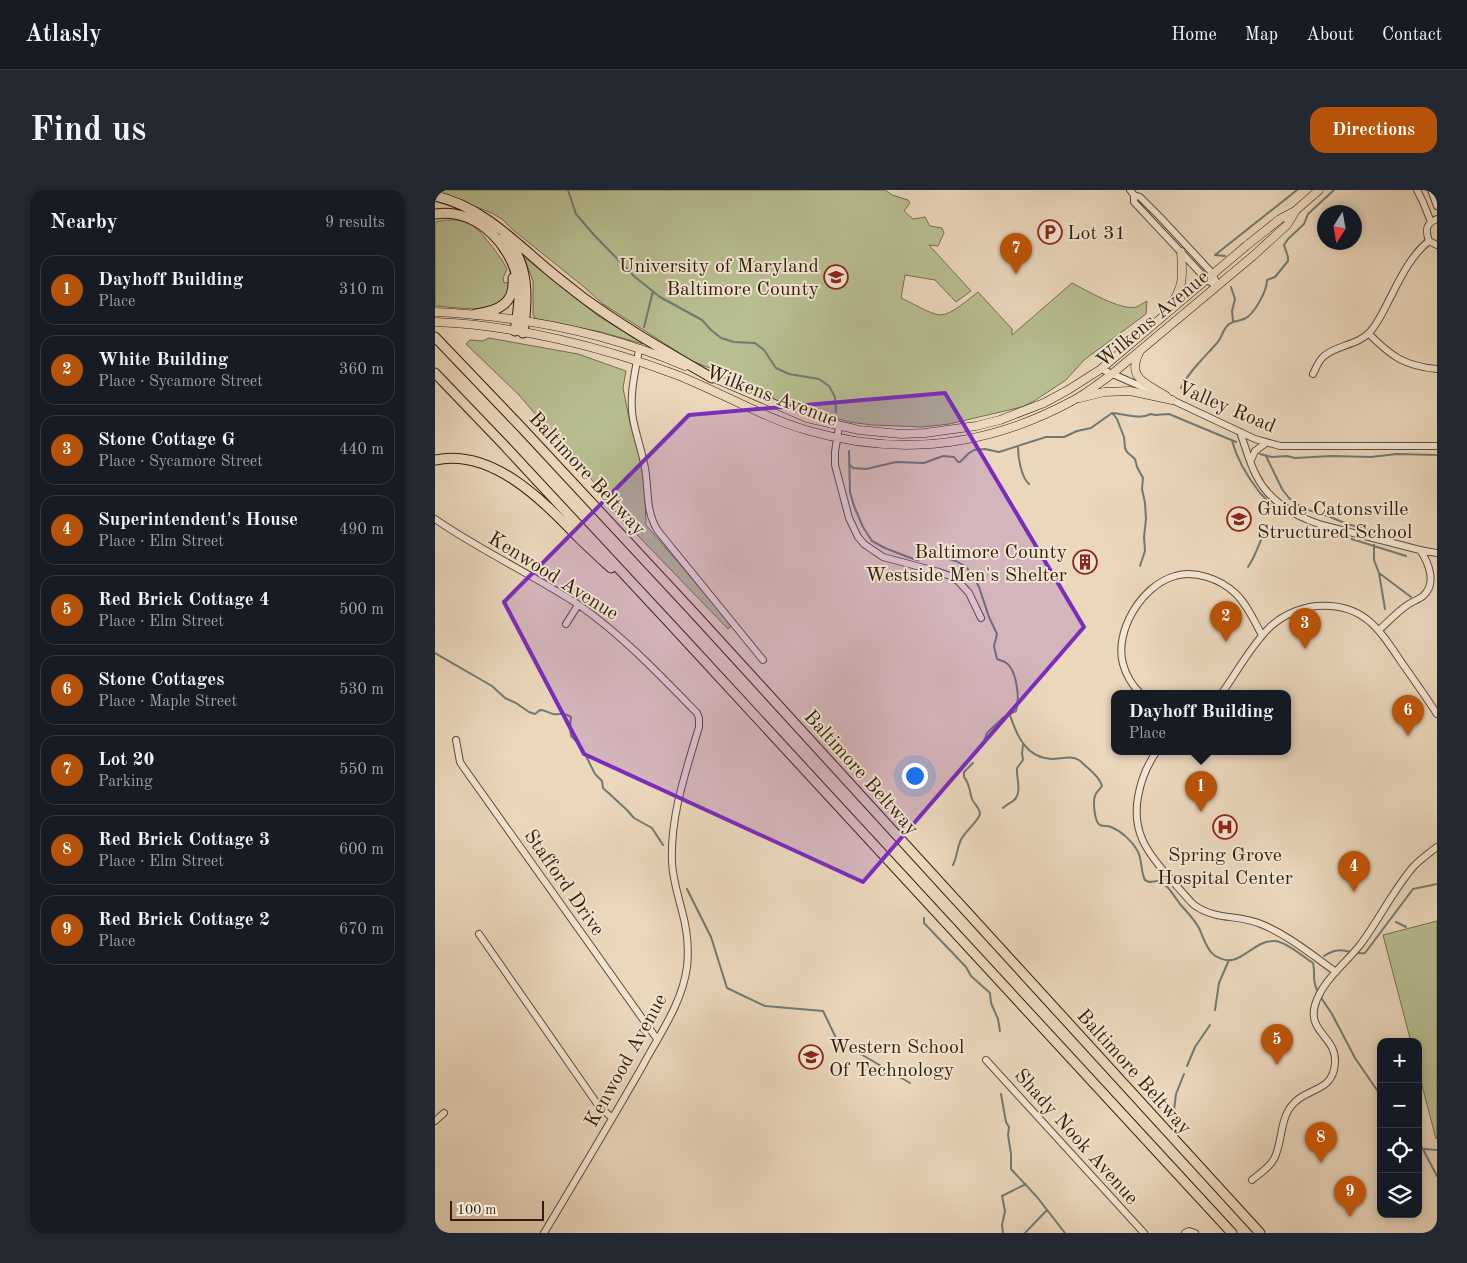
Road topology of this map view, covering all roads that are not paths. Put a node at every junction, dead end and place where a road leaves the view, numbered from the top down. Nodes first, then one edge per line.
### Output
1 (1319, 190) edge
2 (1417, 190) edge
3 (1431, 190) edge
4 (1132, 192) edge
5 (435, 196) edge
6 (1437, 206) edge
7 (1295, 211) junction
8 (435, 214) edge
9 (1434, 220) edge
10 (486, 223) junction
11 (1429, 241) junction
12 (1437, 245) edge
13 (1181, 252) junction
14 (1213, 274) junction
15 (1207, 280) junction
16 (1217, 286) junction
17 (435, 312) edge
18 (477, 314) junction
19 (521, 320) junction
20 (1157, 321) junction
21 (435, 322) edge
22 (519, 332) junction
23 (1369, 334) junction
24 (436, 338) edge
25 (639, 350) junction
26 (1140, 350) junction
27 (637, 361) junction
28 (1101, 369) junction
29 (1437, 369) edge
30 (435, 373) edge
31 (1112, 374) junction
32 (1313, 374) dead end
33 (713, 378) junction
34 (1074, 400) junction
35 (1172, 400) junction
36 (839, 427) junction
37 (1239, 432) junction
38 (837, 438) junction
39 (1267, 442) junction
40 (1437, 446) edge
41 (435, 460) edge
42 (1251, 460) junction
43 (435, 519) edge
44 (1420, 550) junction
45 (1437, 553) edge
46 (578, 605) junction
47 (981, 618) dead end
48 (566, 624) dead end
49 (675, 629) junction
50 (1379, 630) junction
51 (1262, 635) junction
52 (763, 660) dead end
53 (1137, 690) edge
54 (1224, 690) edge
55 (1437, 714) edge
56 (456, 740) dead end
57 (1154, 755) edge
58 (1437, 846) edge
59 (479, 934) dead end
60 (1336, 972) junction
61 (657, 1039) junction
62 (986, 1060) dead end
63 (445, 1114) dead end
64 (613, 1118) junction
65 (435, 1121) edge
66 (1252, 1180) dead end
67 (544, 1233) edge
68 (1144, 1233) edge
69 (1232, 1233) edge
70 (1260, 1233) edge

1 - 7 main road, Wilkens Avenue
2 - 9 street
3 - 6 street
4 - 13 street
4 - 14 street
5 - 10 highway
7 - 14 main road, Wilkens Avenue
7 - 16 main road, Wilkens Avenue
8 - 10 highway
9 - 11 street
10 - 18 highway
10 - 19 highway
10 - 33 highway
11 - 12 street
11 - 23 street
13 - 15 street
13 - 20 main road
14 - 15 main road, Wilkens Avenue
14 - 16 street
15 - 16 street
15 - 20 main road, Wilkens Avenue
16 - 26 main road, Wilkens Avenue
17 - 18 main road, Wilkens Avenue
18 - 19 main road, Wilkens Avenue
19 - 22 highway
19 - 25 main road, Wilkens Avenue
20 - 28 main road, Wilkens Avenue
21 - 22 main road, Wilkens Avenue
22 - 27 main road, Wilkens Avenue
23 - 29 street
23 - 32 street
24 - 70 highway, Baltimore Beltway
25 - 27 street
25 - 33 main road, Wilkens Avenue
26 - 31 main road, Wilkens Avenue
26 - 35 main road
27 - 38 main road, Wilkens Avenue
27 - 52 street
28 - 31 street, Valley Road
28 - 36 main road, Wilkens Avenue
30 - 49 highway, Baltimore Beltway
31 - 34 main road, Wilkens Avenue
31 - 35 street, Valley Road
33 - 36 main road, Wilkens Avenue
34 - 35 main road
34 - 38 main road, Wilkens Avenue
35 - 37 street, Valley Road
36 - 38 street
37 - 39 street, Valley Road
37 - 42 street
38 - 47 street
39 - 40 street, Valley Road
39 - 42 street
41 - 49 highway
42 - 44 street
43 - 46 street, Kenwood Avenue
44 - 45 street
44 - 50 street
46 - 48 street
46 - 61 street, Kenwood Avenue
49 - 69 highway, Baltimore Beltway
50 - 51 street
50 - 55 street
51 - 53 street
51 - 54 street
56 - 61 street, Stafford Drive
57 - 60 street
58 - 60 street
59 - 64 street
60 - 66 street
61 - 64 street, Kenwood Avenue
62 - 68 street, Shady Nook Avenue
63 - 65 street
64 - 67 street, Kenwood Avenue

